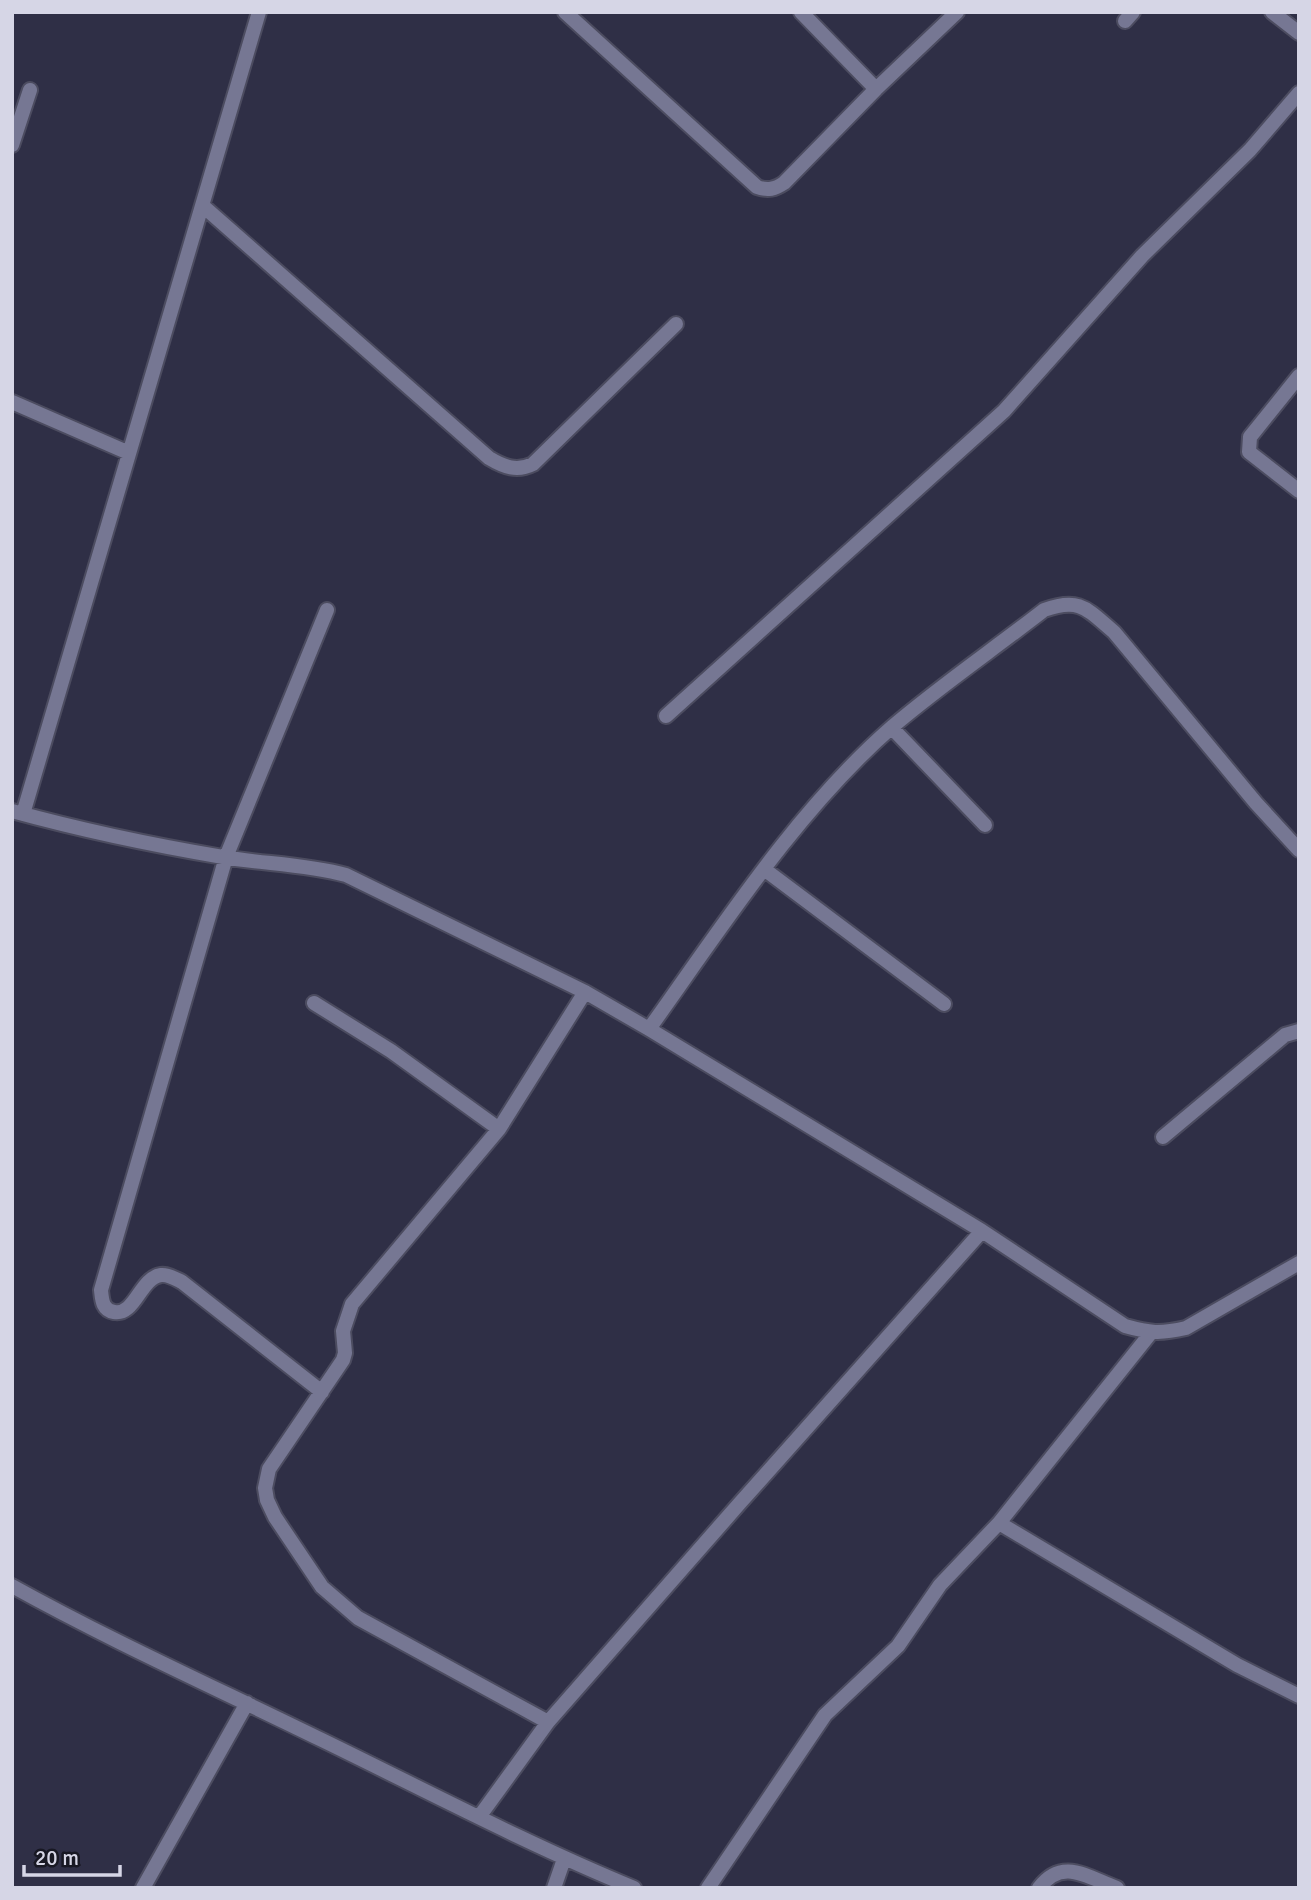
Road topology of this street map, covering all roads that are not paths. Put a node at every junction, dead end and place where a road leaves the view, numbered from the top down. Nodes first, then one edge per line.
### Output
1 (258, 12) edge
2 (565, 12) edge
3 (801, 12) edge
4 (957, 12) edge
5 (1272, 12) edge
6 (1299, 33) edge
7 (876, 89) junction
8 (30, 90) dead end
9 (1299, 93) edge
10 (12, 145) edge
11 (203, 206) junction
12 (676, 324) dead end
13 (1299, 376) edge
14 (12, 402) edge
15 (129, 453) junction
16 (1299, 491) edge
17 (327, 610) dead end
18 (666, 716) dead end
19 (892, 728) junction
20 (18, 813) edge
21 (985, 825) dead end
22 (1299, 850) edge
23 (226, 857) junction
24 (764, 869) junction
25 (585, 992) junction
26 (314, 1003) dead end
27 (944, 1004) dead end
28 (649, 1029) junction
29 (1299, 1031) edge
30 (499, 1129) junction
31 (1163, 1137) dead end
32 (982, 1231) junction
33 (1299, 1263) edge
34 (1150, 1334) junction
35 (322, 1392) junction
36 (999, 1523) junction
37 (12, 1586) edge
38 (1299, 1696) edge
39 (247, 1703) junction
40 (548, 1723) junction
41 (479, 1817) junction
42 (564, 1860) junction
43 (143, 1888) edge
44 (554, 1888) edge
45 (634, 1888) edge
46 (708, 1888) edge
47 (1039, 1888) edge
48 (1117, 1888) edge

1 - 11 street
2 - 7 street
3 - 7 street
4 - 7 street
5 - 6 street
8 - 10 street
9 - 18 street
11 - 12 street
11 - 15 street
13 - 16 street
14 - 15 street
15 - 20 street
17 - 23 street
19 - 21 street
19 - 22 street
19 - 24 street
20 - 23 street
23 - 25 street
23 - 35 street
24 - 27 street
24 - 28 street
25 - 28 street
25 - 30 street
26 - 30 street
28 - 32 street
29 - 31 street
30 - 35 street
32 - 34 street
32 - 40 street
33 - 34 street
34 - 36 street
35 - 40 street
36 - 38 street
36 - 46 street
37 - 39 street
39 - 41 street
39 - 43 street
40 - 41 street
41 - 42 street
42 - 44 street
42 - 45 street
47 - 48 street

